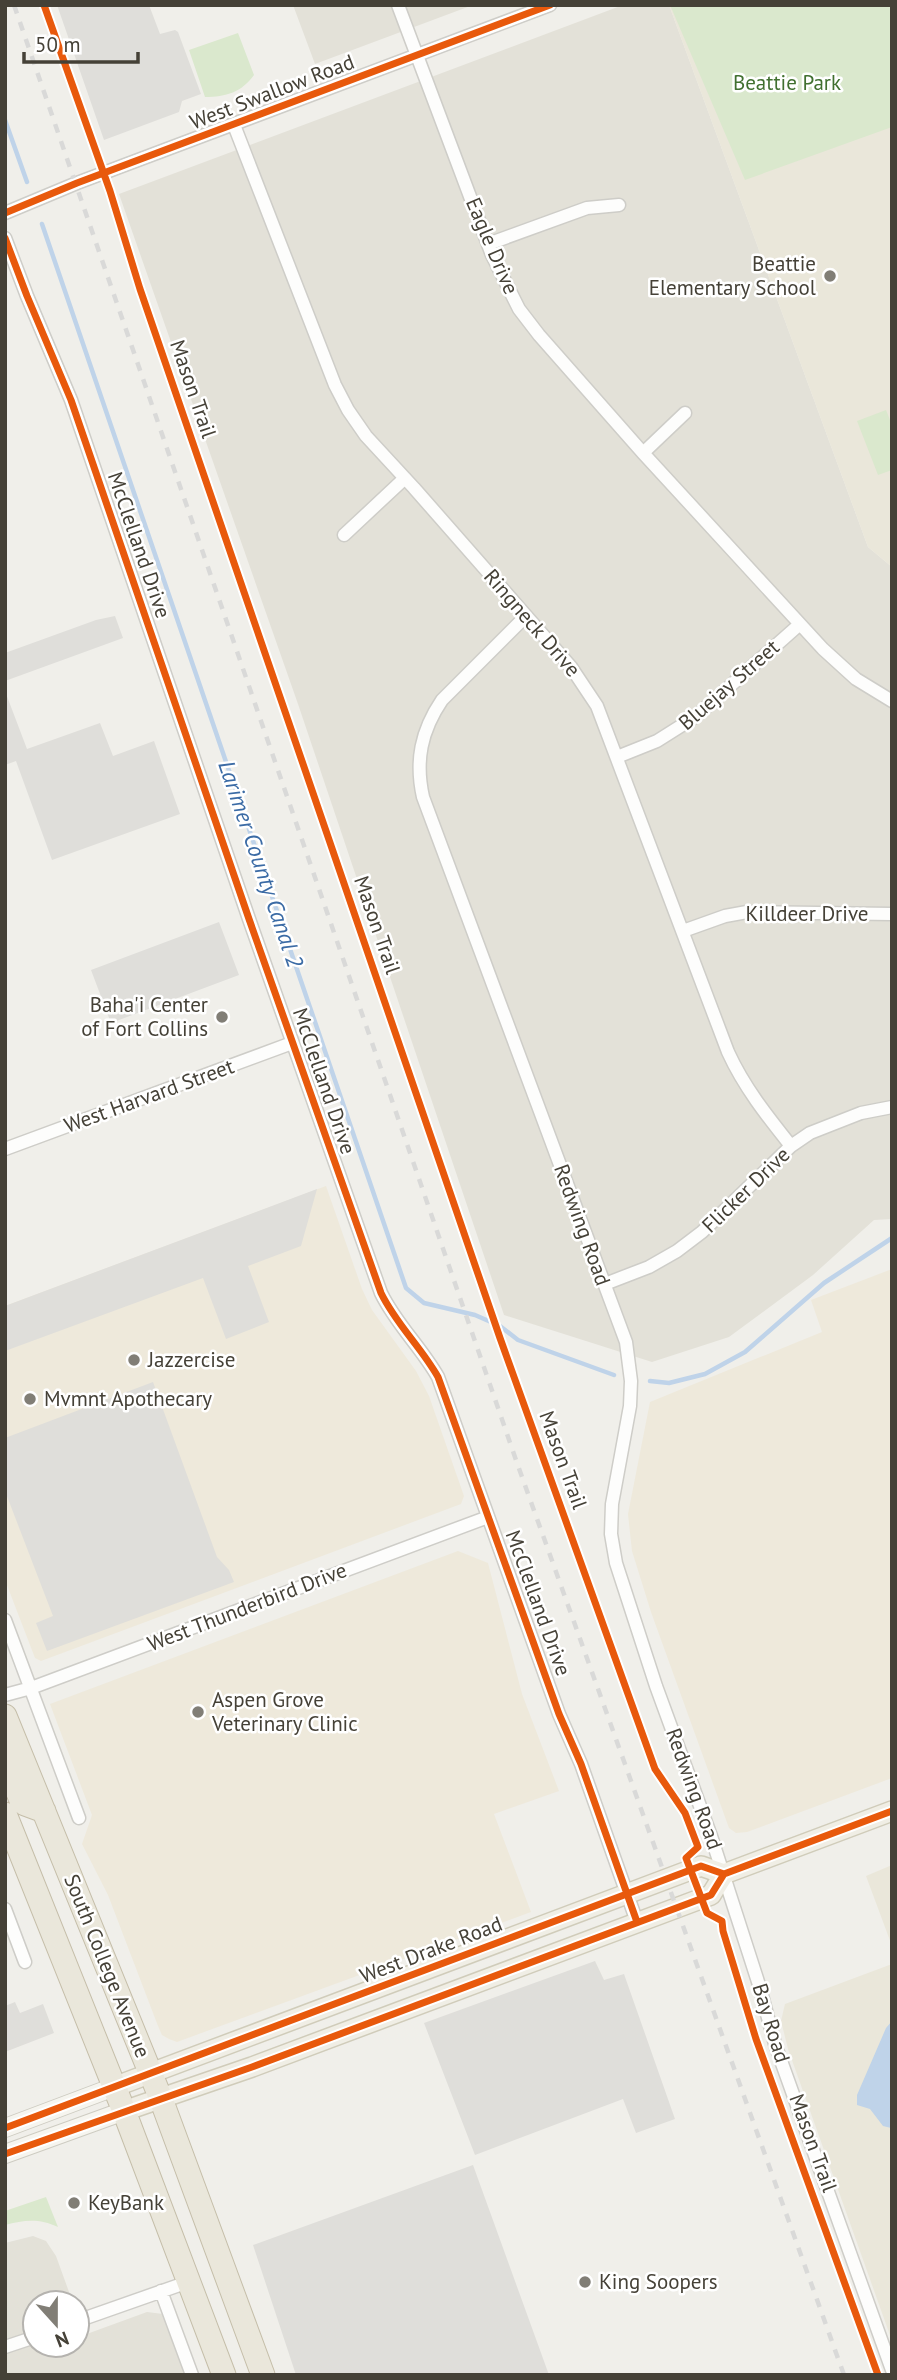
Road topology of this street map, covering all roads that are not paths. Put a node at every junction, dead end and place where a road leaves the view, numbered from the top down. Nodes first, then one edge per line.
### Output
1 (398, 5) edge
2 (550, 5) edge
3 (417, 56) junction
4 (234, 125) junction
5 (619, 205) dead end
6 (5, 213) edge
7 (5, 238) edge
8 (488, 244) junction
9 (685, 413) dead end
10 (643, 453) junction
11 (405, 478) junction
12 (344, 535) dead end
13 (526, 616) junction
14 (800, 624) junction
15 (892, 701) edge
16 (617, 757) junction
17 (892, 915) edge
18 (683, 931) junction
19 (292, 1043) junction
20 (892, 1107) edge
21 (791, 1146) junction
22 (5, 1149) edge
23 (605, 1284) junction
24 (488, 1517) junction
25 (5, 1620) edge
26 (31, 1688) junction
27 (5, 1695) edge
28 (5, 1716) edge
29 (5, 1762) edge
30 (44, 1811) junction
31 (892, 1811) edge
32 (5, 1814) edge
33 (79, 1818) dead end
34 (724, 1874) junction
35 (627, 1893) junction
36 (5, 1909) edge
37 (637, 1922) junction
38 (503, 1941) junction
39 (25, 1962) dead end
40 (398, 1981) junction
41 (409, 2006) junction
42 (333, 2036) junction
43 (151, 2074) junction
44 (114, 2087) junction
45 (162, 2099) junction
46 (124, 2112) junction
47 (5, 2128) edge
48 (5, 2154) edge
49 (188, 2282) junction
50 (161, 2291) junction
51 (91, 2316) edge
52 (892, 2370) edge
53 (192, 2375) edge
54 (224, 2375) edge
55 (263, 2375) edge

1 - 3 street, Eagle Drive
2 - 3 street, West Swallow Road
3 - 4 street, West Swallow Road
3 - 8 street, Eagle Drive
4 - 6 street, West Swallow Road
4 - 11 street, Ringneck Drive
5 - 8 street
7 - 19 street, McClelland Drive
8 - 10 street, Eagle Drive
9 - 10 street
10 - 14 street, Eagle Drive
11 - 12 street
11 - 13 street, Ringneck Drive
13 - 16 street, Ringneck Drive
13 - 23 street, Redwing Road
14 - 15 street, Eagle Drive
14 - 16 street, Bluejay Street
16 - 18 street, Ringneck Drive
17 - 18 street, Killdeer Drive
18 - 21 street, Ringneck Drive
19 - 22 street, West Harvard Street
19 - 24 street, McClelland Drive
20 - 21 street, Flicker Drive
21 - 23 street, Flicker Drive
23 - 34 street, Redwing Road
24 - 26 street, West Thunderbird Drive
24 - 35 street, McClelland Drive
25 - 26 street
26 - 27 street, West Thunderbird Drive
26 - 33 street
28 - 30 highway, South College Avenue
29 - 30 highway
30 - 43 highway, South College Avenue
31 - 34 main road, West Drake Road
32 - 44 highway, South College Avenue
34 - 35 main road, West Drake Road
34 - 37 main road, West Drake Road
34 - 52 street, Bay Road
35 - 37 street, McClelland Drive
35 - 38 main road, West Drake Road
36 - 39 street
37 - 41 main road, West Drake Road
38 - 40 main road, West Drake Road
38 - 41 main road
40 - 42 main road
40 - 43 main road, West Drake Road
41 - 42 main road, West Drake Road
42 - 45 main road, West Drake Road
43 - 44 main road, West Drake Road
43 - 45 highway, South College Avenue
44 - 46 highway, South College Avenue
44 - 47 main road
45 - 46 main road, West Drake Road
45 - 55 highway, South College Avenue
46 - 48 main road
46 - 49 highway, South College Avenue
49 - 50 street
49 - 54 highway, South College Avenue
50 - 51 street
50 - 53 street

